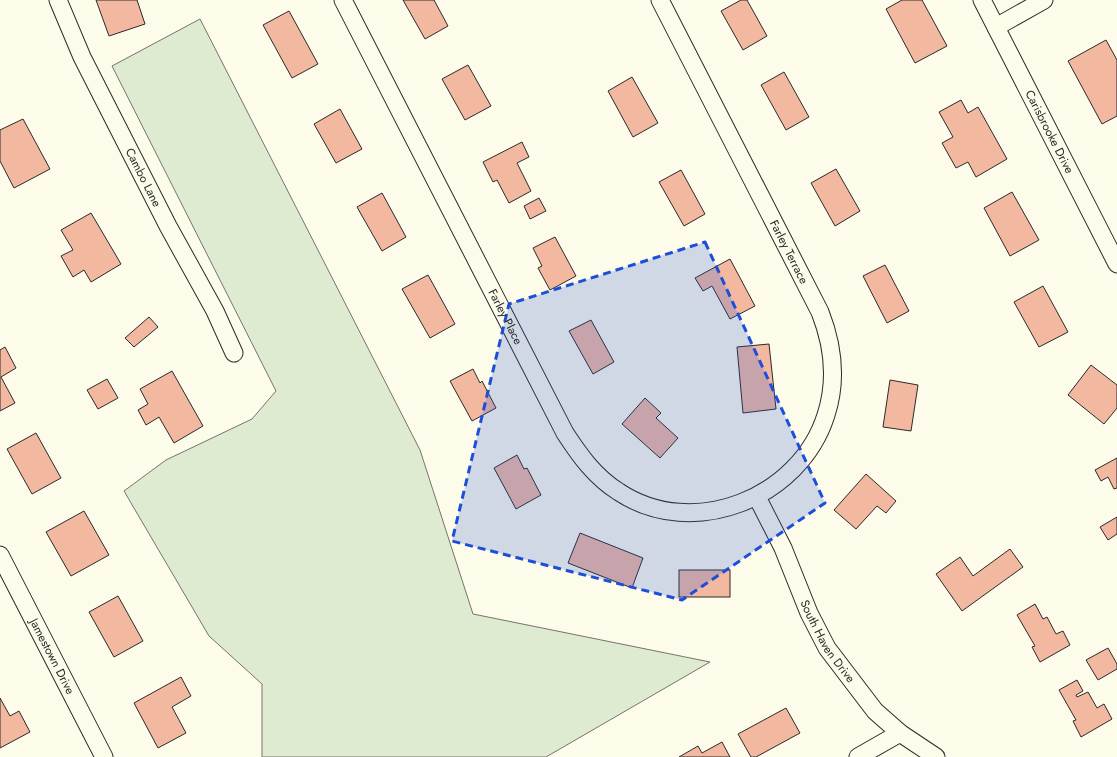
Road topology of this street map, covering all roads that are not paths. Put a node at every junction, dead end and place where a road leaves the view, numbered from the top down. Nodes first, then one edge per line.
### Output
1 (58, 0) edge
2 (343, 0) edge
3 (660, 0) edge
4 (982, 0) edge
5 (1044, 0) edge
6 (996, 27) junction
7 (1117, 264) edge
8 (234, 353) dead end
9 (757, 497) junction
10 (0, 555) edge
11 (900, 733) junction
12 (101, 756) edge
13 (858, 757) edge
14 (936, 757) edge

1 - 8 street, Cambo Lane
2 - 9 street, Farley Place
3 - 9 street, Farley Terrace
4 - 6 street, Carisbrooke Drive
5 - 6 street
6 - 7 street, Carisbrooke Drive
9 - 11 street, South Haven Drive
10 - 12 street, Jamestown Drive
11 - 13 street
11 - 14 street, South Haven Drive

